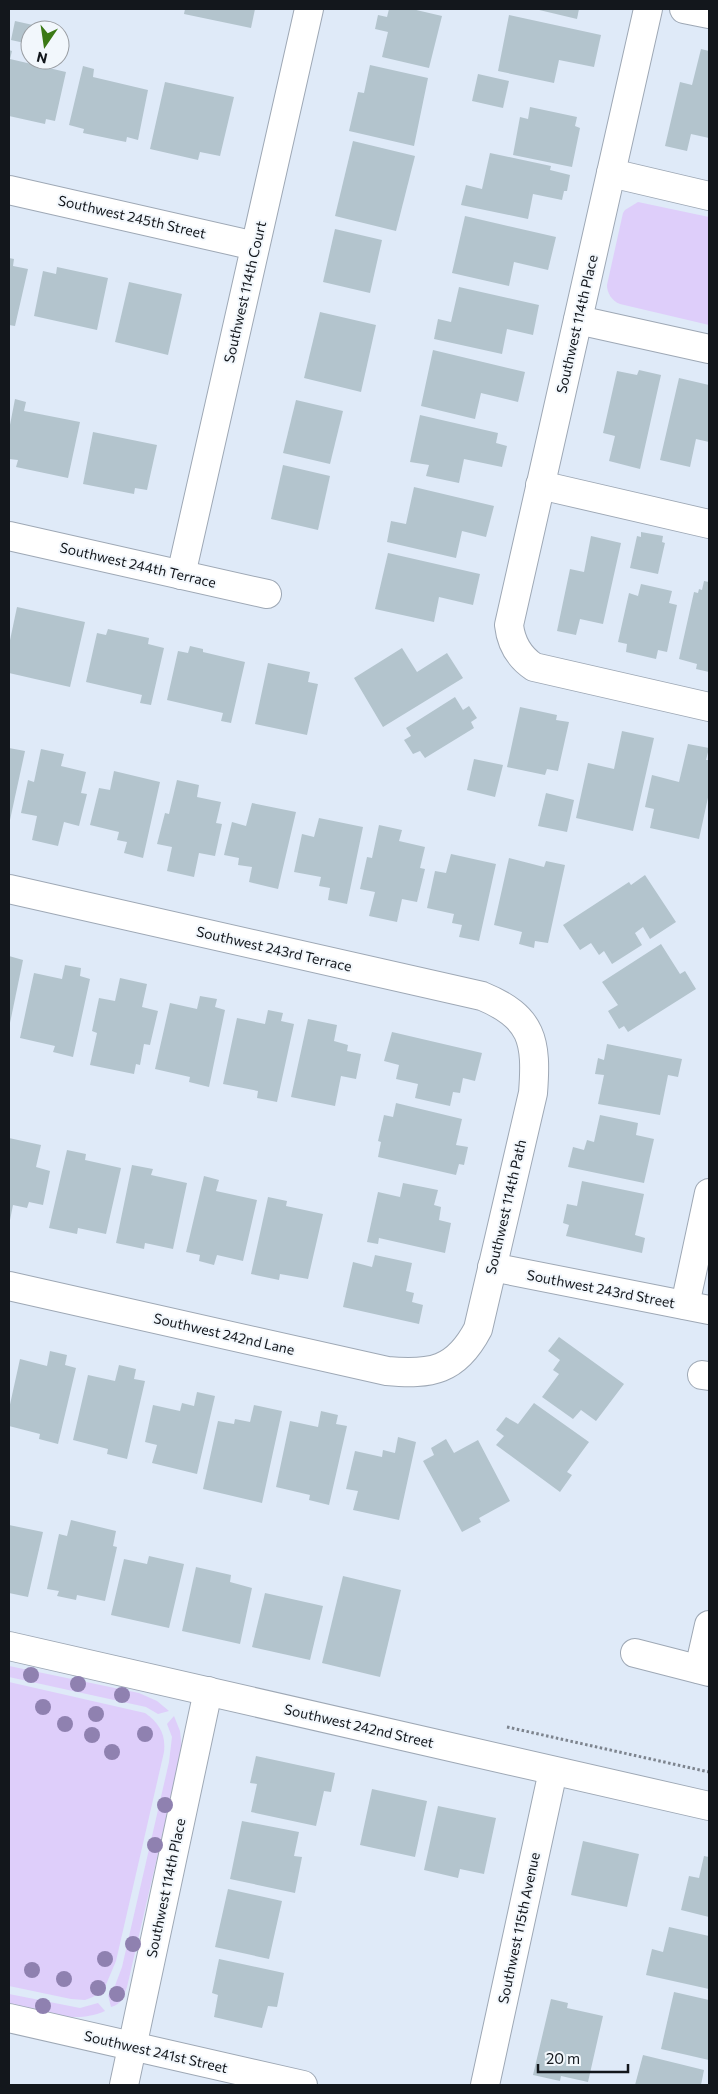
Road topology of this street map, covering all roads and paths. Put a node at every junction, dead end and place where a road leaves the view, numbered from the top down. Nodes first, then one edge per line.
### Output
1 (309, 9) edge
2 (648, 9) edge
3 (684, 9) edge
4 (709, 14) edge
5 (611, 173) junction
6 (9, 190) edge
7 (709, 196) edge
8 (255, 246) junction
9 (578, 320) junction
10 (709, 349) edge
11 (540, 485) junction
12 (709, 524) edge
13 (9, 536) edge
14 (181, 575) junction
15 (267, 594) dead end
16 (709, 707) edge
17 (9, 889) edge
18 (528, 1030) joint
19 (709, 1194) edge
20 (492, 1267) junction
21 (9, 1286) edge
22 (697, 1308) edge
23 (440, 1369) joint
24 (709, 1625) edge
25 (9, 1646) edge
26 (634, 1653) dead end
27 (704, 1670) edge
28 (208, 1691) junction
29 (500, 1726) dead end
30 (553, 1771) junction
31 (709, 1772) edge
32 (709, 1806) edge
33 (9, 2018) edge
34 (133, 2047) junction
35 (124, 2085) edge
36 (303, 2085) edge
37 (485, 2085) edge

1 - 8 street, Southwest 114th Court
2 - 5 street, Southwest 114th Place
3 - 4 street
5 - 7 street
5 - 9 street, Southwest 114th Place
6 - 8 street, Southwest 245th Street
8 - 14 street, Southwest 114th Court
9 - 10 street
9 - 11 street, Southwest 114th Place
11 - 12 street
11 - 16 street, Southwest 114th Place
13 - 14 street, Southwest 244th Terrace
14 - 15 street, Southwest 244th Terrace
17 - 18 street, Southwest 243rd Terrace
18 - 20 street, Southwest 114th Path
19 - 22 street
20 - 22 street, Southwest 243rd Street
20 - 23 street, Southwest 114th Path
21 - 23 street, Southwest 242nd Lane
24 - 27 street
25 - 28 street, Southwest 242nd Street
26 - 27 street
28 - 30 street, Southwest 242nd Street
28 - 34 street, Southwest 114th Place
29 - 31 path
30 - 32 street, Southwest 242nd Street
30 - 37 street, Southwest 115th Avenue
33 - 34 street, Southwest 241st Street
34 - 35 street, Southwest 114th Place
34 - 36 street, Southwest 241st Street

